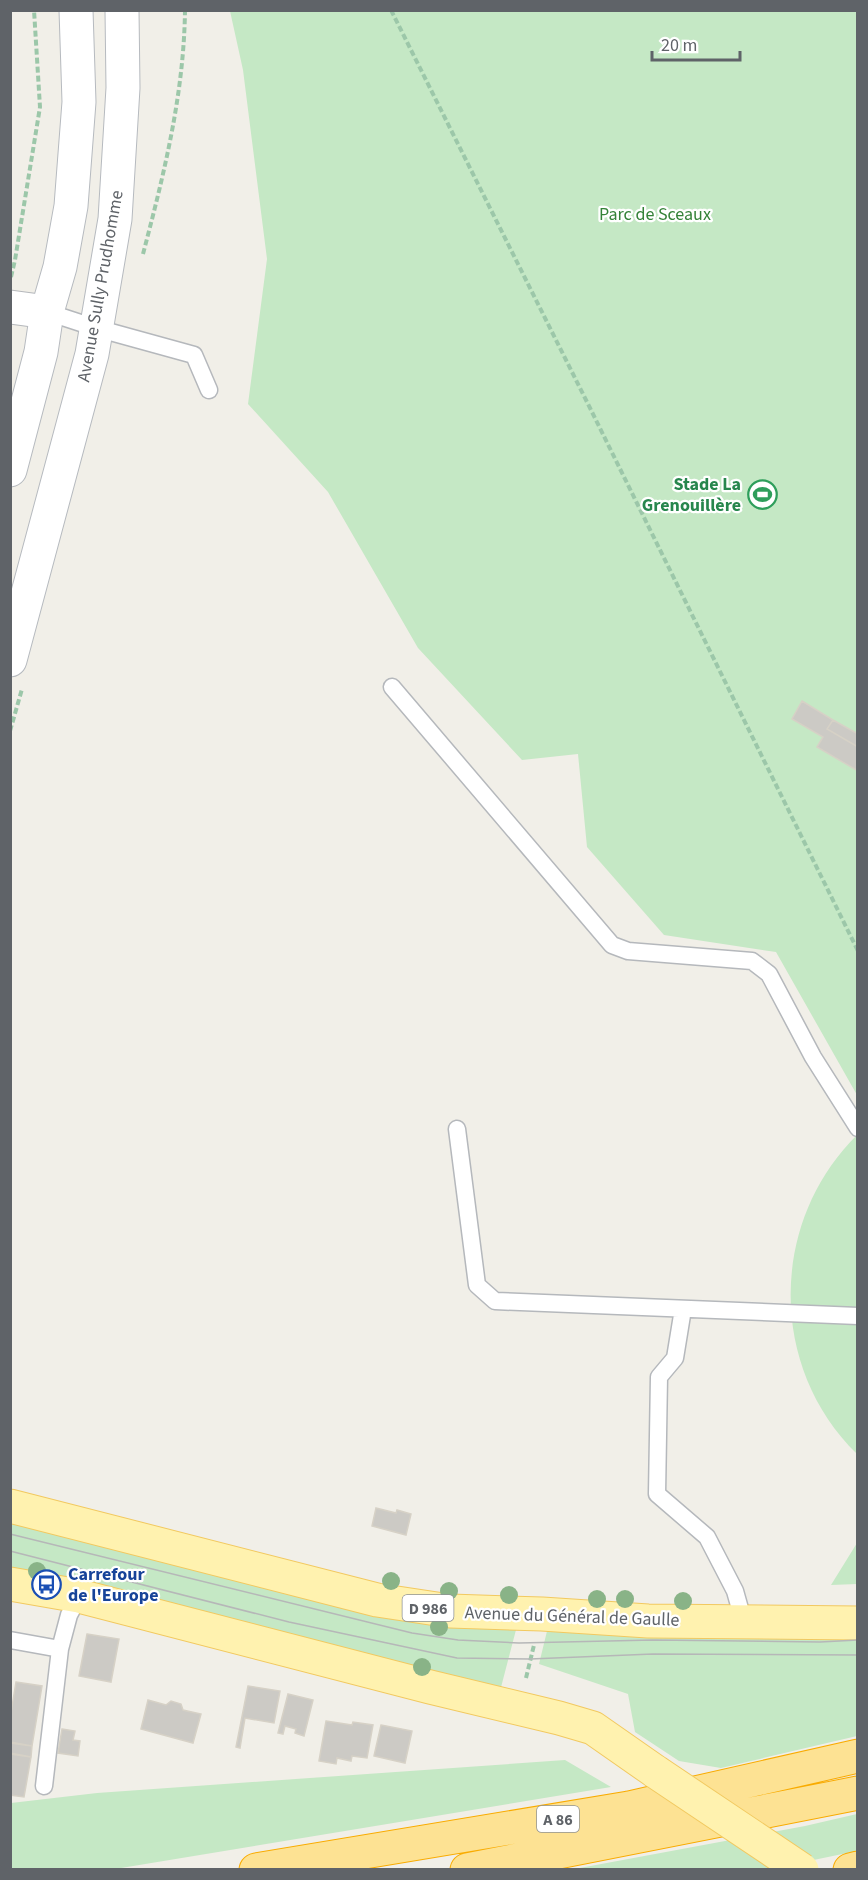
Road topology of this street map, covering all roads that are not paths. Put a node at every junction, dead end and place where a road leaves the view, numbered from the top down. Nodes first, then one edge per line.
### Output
1 (76, 10) edge
2 (122, 10) edge
3 (10, 307) edge
4 (47, 312) junction
5 (96, 328) junction
6 (209, 390) dead end
7 (10, 470) edge
8 (17, 670) edge
9 (392, 687) dead end
10 (858, 1128) edge
11 (457, 1129) dead end
12 (683, 1309) junction
13 (858, 1316) edge
14 (10, 1506) edge
15 (10, 1584) edge
16 (79, 1596) junction
17 (744, 1623) junction
18 (858, 1623) edge
19 (10, 1640) edge
20 (60, 1649) junction
21 (858, 1756) edge
22 (44, 1786) dead end
23 (858, 1793) edge
24 (858, 1868) edge
25 (256, 1869) edge
26 (467, 1869) edge
27 (802, 1869) edge
28 (850, 1869) edge

1 - 4 main road
2 - 5 main road, Avenue Sully Prudhomme
3 - 4 main road
4 - 5 lane
4 - 7 main road
5 - 6 lane
5 - 8 main road, Avenue Sully Prudhomme
9 - 10 lane
11 - 12 lane
12 - 13 lane
12 - 17 lane
14 - 17 main road, Avenue du Général de Gaulle / D 986
15 - 16 main road
16 - 20 lane
16 - 27 main road, bridge
17 - 18 main road, Avenue du Général de Gaulle / D 986
19 - 20 lane
20 - 22 lane
21 - 25 highway, A 86
23 - 26 highway, A 86
24 - 28 highway

